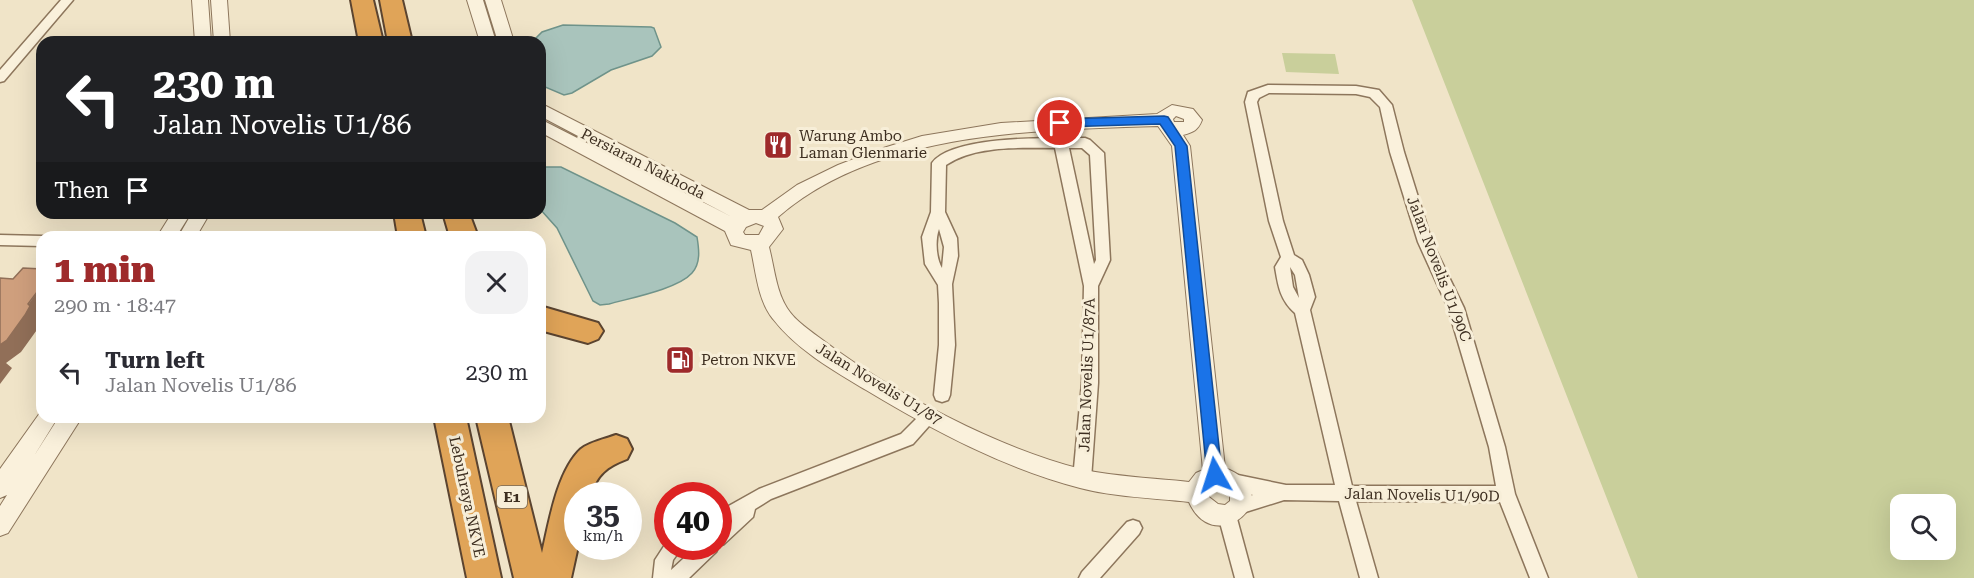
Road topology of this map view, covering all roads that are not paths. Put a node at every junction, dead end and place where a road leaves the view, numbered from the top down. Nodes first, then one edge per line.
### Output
1 (67, 0) edge
2 (200, 0) edge
3 (219, 0) edge
4 (362, 0) edge
5 (391, 0) edge
6 (475, 0) edge
7 (493, 0) edge
8 (36, 36) edge
9 (36, 36) edge
10 (203, 36) edge
11 (222, 36) edge
12 (370, 36) edge
13 (399, 36) edge
14 (486, 36) edge
15 (504, 36) edge
16 (0, 78) edge
17 (546, 112) edge
18 (546, 128) edge
19 (1061, 143) junction
20 (766, 218) junction
21 (741, 223) junction
22 (1081, 235) junction
23 (1102, 236) junction
24 (0, 240) edge
25 (36, 241) edge
26 (759, 244) junction
27 (1091, 286) junction
28 (546, 320) edge
29 (588, 331) dead end
30 (942, 395) dead end
31 (929, 417) junction
32 (43, 423) edge
33 (67, 423) edge
34 (451, 423) edge
35 (493, 423) edge
36 (616, 449) dead end
37 (1224, 478) junction
38 (1082, 479) junction
39 (0, 488) edge
40 (1196, 493) junction
41 (1286, 493) junction
42 (1345, 493) junction
43 (765, 494) junction
44 (1506, 494) junction
45 (1233, 511) junction
46 (732, 513) edge
47 (732, 525) edge
48 (0, 526) edge
49 (1133, 528) dead end
50 (665, 560) edge
51 (695, 560) edge
52 (484, 578) edge
53 (531, 578) edge
54 (554, 578) edge
55 (662, 578) edge
56 (676, 578) edge
57 (1088, 578) edge
58 (1244, 578) edge
59 (1370, 578) edge
60 (1539, 578) edge

1 - 8 street
2 - 10 street
3 - 11 street
4 - 12 highway
5 - 13 highway
6 - 14 street
7 - 15 street
9 - 16 street
17 - 21 street, Persiaran Nakhoda
18 - 21 street, Persiaran Nakhoda
19 - 22 street, Jalan Novelis U1/87A
19 - 23 street
19 - 30 street
20 - 21 street
20 - 26 street
20 - 37 street
21 - 26 street
22 - 23 street
22 - 27 street, Jalan Novelis U1/87A
23 - 27 street
24 - 25 street
26 - 31 street, Jalan Novelis U1/87
27 - 38 street, Jalan Novelis U1/87A
28 - 29 highway
31 - 38 street, Jalan Novelis U1/87
31 - 43 street
32 - 39 street
33 - 48 street
34 - 52 highway, Lebuhraya NKVE
35 - 53 highway, E1
36 - 54 highway
37 - 40 street
37 - 41 street, Jalan Novelis U1/90D
37 - 45 street
38 - 40 street, Jalan Novelis U1/87
40 - 45 street
41 - 42 street, Jalan Novelis U1/90D
41 - 45 street, Jalan Novelis U1/90D
42 - 44 street, Jalan Novelis U1/90D
42 - 44 street, Jalan Novelis U1/90C
42 - 59 street
43 - 46 street
43 - 47 street
44 - 60 street, Jalan Novelis U1/90D
45 - 58 street
49 - 57 street
50 - 55 street
51 - 56 street

